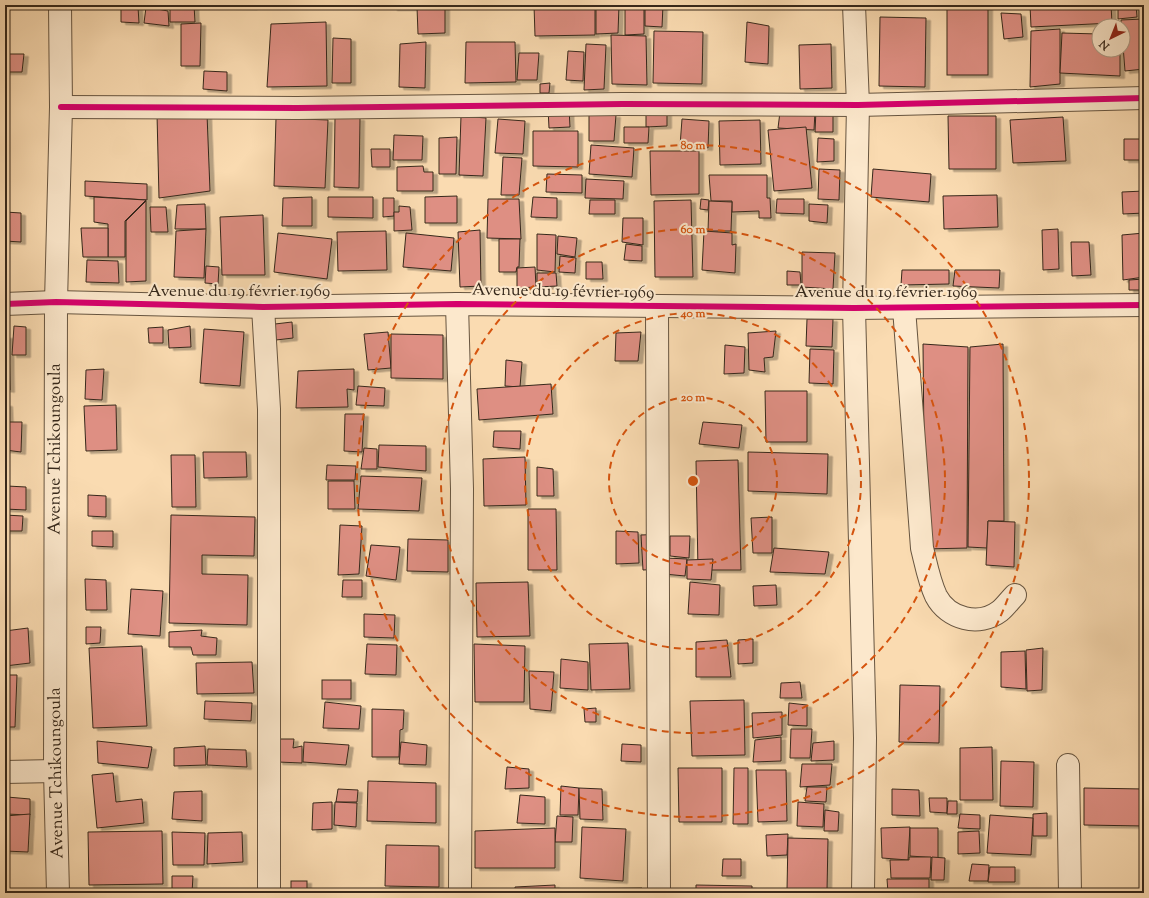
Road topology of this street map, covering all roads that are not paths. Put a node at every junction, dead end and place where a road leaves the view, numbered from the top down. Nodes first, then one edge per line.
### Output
1 (60, 5) edge
2 (854, 5) edge
3 (1144, 98) edge
4 (858, 105) junction
5 (61, 107) junction
6 (56, 302) junction
7 (5, 304) edge
8 (457, 304) junction
9 (1144, 305) edge
10 (263, 307) junction
11 (656, 307) junction
12 (854, 308) junction
13 (904, 308) junction
14 (1015, 596) dead end
15 (1068, 765) dead end
16 (55, 771) junction
17 (5, 772) edge
18 (58, 893) edge
19 (269, 893) edge
20 (460, 893) edge
21 (659, 893) edge
22 (863, 893) edge
23 (1070, 893) edge

1 - 5 street, Avenue Tchikoungoula
2 - 4 street
3 - 4 street
4 - 5 street
4 - 12 street
5 - 6 street, Avenue Tchikoungoula
6 - 7 street, Avenue du 19 février 1969
6 - 10 street, Avenue du 19 février 1969
6 - 16 street, Avenue Tchikoungoula
8 - 10 street, Avenue du 19 février 1969
8 - 11 street, Avenue du 19 février 1969
8 - 20 street
9 - 13 street, Avenue du 19 février 1969
10 - 19 street
11 - 12 street, Avenue du 19 février 1969
11 - 21 street
12 - 13 street, Avenue du 19 février 1969
12 - 22 street
13 - 14 street
15 - 23 street
16 - 17 street
16 - 18 street, Avenue Tchikoungoula

